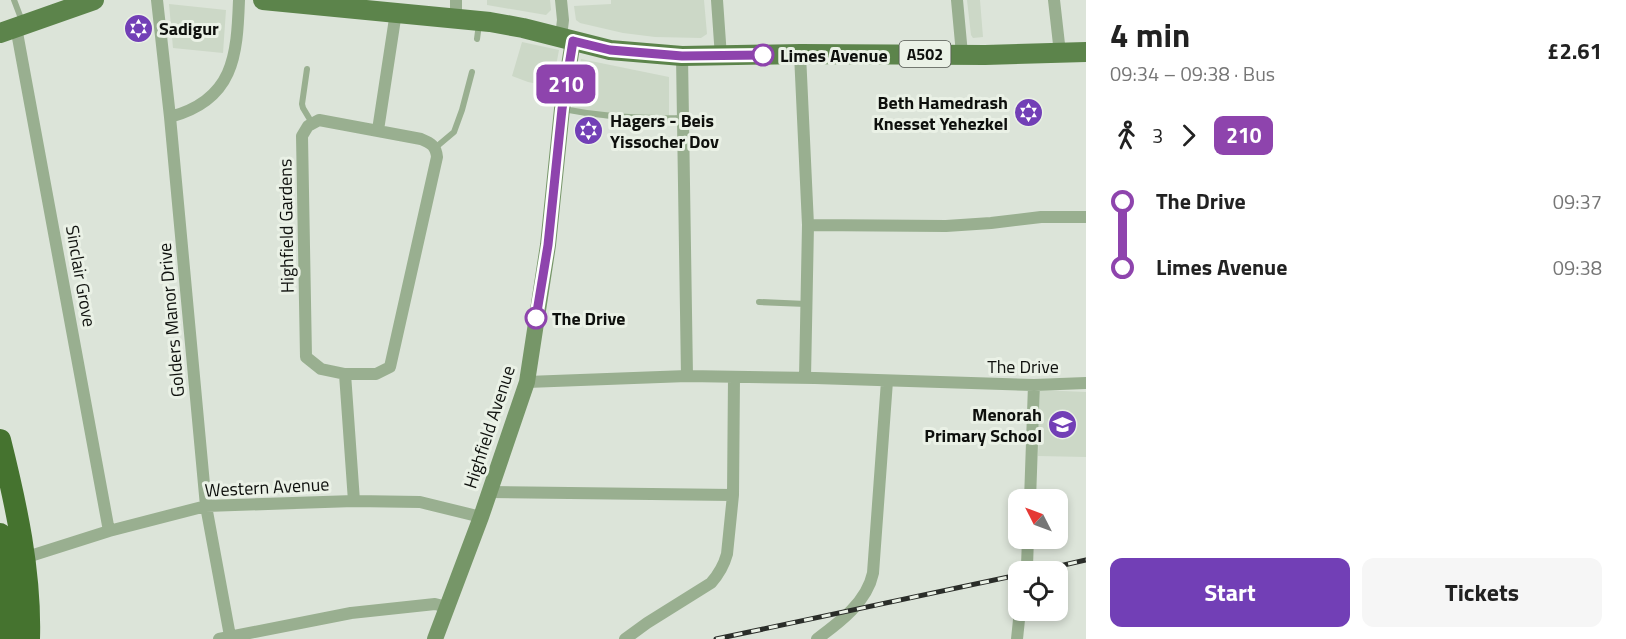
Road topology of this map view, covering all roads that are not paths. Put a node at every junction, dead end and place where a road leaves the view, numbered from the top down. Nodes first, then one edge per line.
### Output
1 (14, 0) edge
2 (157, 0) edge
3 (239, 0) edge
4 (263, 0) edge
5 (561, 0) edge
6 (717, 0) edge
7 (957, 0) edge
8 (1054, 0) edge
9 (290, 1) edge
10 (82, 2) edge
11 (356, 4) edge
12 (456, 9) edge
13 (396, 12) junction
14 (13, 28) edge
15 (567, 39) junction
16 (1086, 52) edge
17 (1060, 53) junction
18 (800, 54) junction
19 (962, 54) junction
20 (682, 56) junction
21 (721, 57) junction
22 (307, 69) dead end
23 (472, 72) dead end
24 (562, 109) junction
25 (171, 117) junction
26 (683, 118) junction
27 (312, 123) junction
28 (378, 130) junction
29 (435, 148) junction
30 (1086, 217) edge
31 (808, 225) junction
32 (759, 302) dead end
33 (806, 304) junction
34 (345, 374) junction
35 (687, 376) junction
36 (734, 377) junction
37 (804, 378) junction
38 (887, 381) junction
39 (527, 382) junction
40 (1086, 383) edge
41 (1034, 385) junction
42 (0, 440) edge
43 (1029, 489) edge
44 (489, 492) junction
45 (733, 495) junction
46 (354, 501) junction
47 (206, 506) junction
48 (482, 517) junction
49 (109, 531) junction
50 (0, 534) edge
51 (24, 558) junction
52 (447, 607) junction
53 (1019, 621) edge
54 (824, 637) edge
55 (224, 638) edge
56 (11, 639) edge
57 (29, 639) edge
58 (435, 639) edge
59 (625, 639) edge
60 (1017, 639) edge

1 - 14 lane
2 - 25 street, Golders Manor Drive
3 - 25 street
4 - 9 main road, A502
5 - 15 street
6 - 21 street
7 - 19 street
8 - 17 street
9 - 11 main road, A502
10 - 14 main road
11 - 13 main road, A502
12 - 13 main road, A502
12 - 15 main road, A502
13 - 28 street
14 - 49 street, Sinclair Grove
15 - 20 main road, A502
15 - 24 street, Highfield Avenue
16 - 17 main road, A502
17 - 19 main road, A502
18 - 19 main road, A502
18 - 21 main road, A502
18 - 31 street
20 - 21 main road, A502
20 - 26 street
22 - 27 lane
23 - 29 lane
24 - 26 lane
24 - 39 street, Highfield Avenue
25 - 47 street, Golders Manor Drive
26 - 35 street
27 - 28 street
27 - 34 street, Highfield Gardens
28 - 29 street
29 - 34 street, Highfield Gardens
30 - 31 street
31 - 33 street
32 - 33 lane
33 - 37 street
34 - 46 street
35 - 36 street, The Drive
35 - 39 street, The Drive
36 - 37 street, The Drive
36 - 45 street
37 - 38 street, The Drive
38 - 41 street, The Drive
38 - 54 street
39 - 44 street, Highfield Avenue
40 - 41 street, The Drive
41 - 43 street
42 - 51 highway
44 - 45 street
44 - 48 street, Highfield Avenue
45 - 59 street
46 - 47 street, Western Avenue
46 - 48 street, Western Avenue
47 - 49 street, Western Avenue
47 - 55 street, Golders Manor Drive
48 - 52 street, Highfield Avenue
49 - 51 street, Western Avenue
50 - 56 highway
51 - 57 highway
52 - 55 street
52 - 58 street, Highfield Avenue
53 - 60 street

